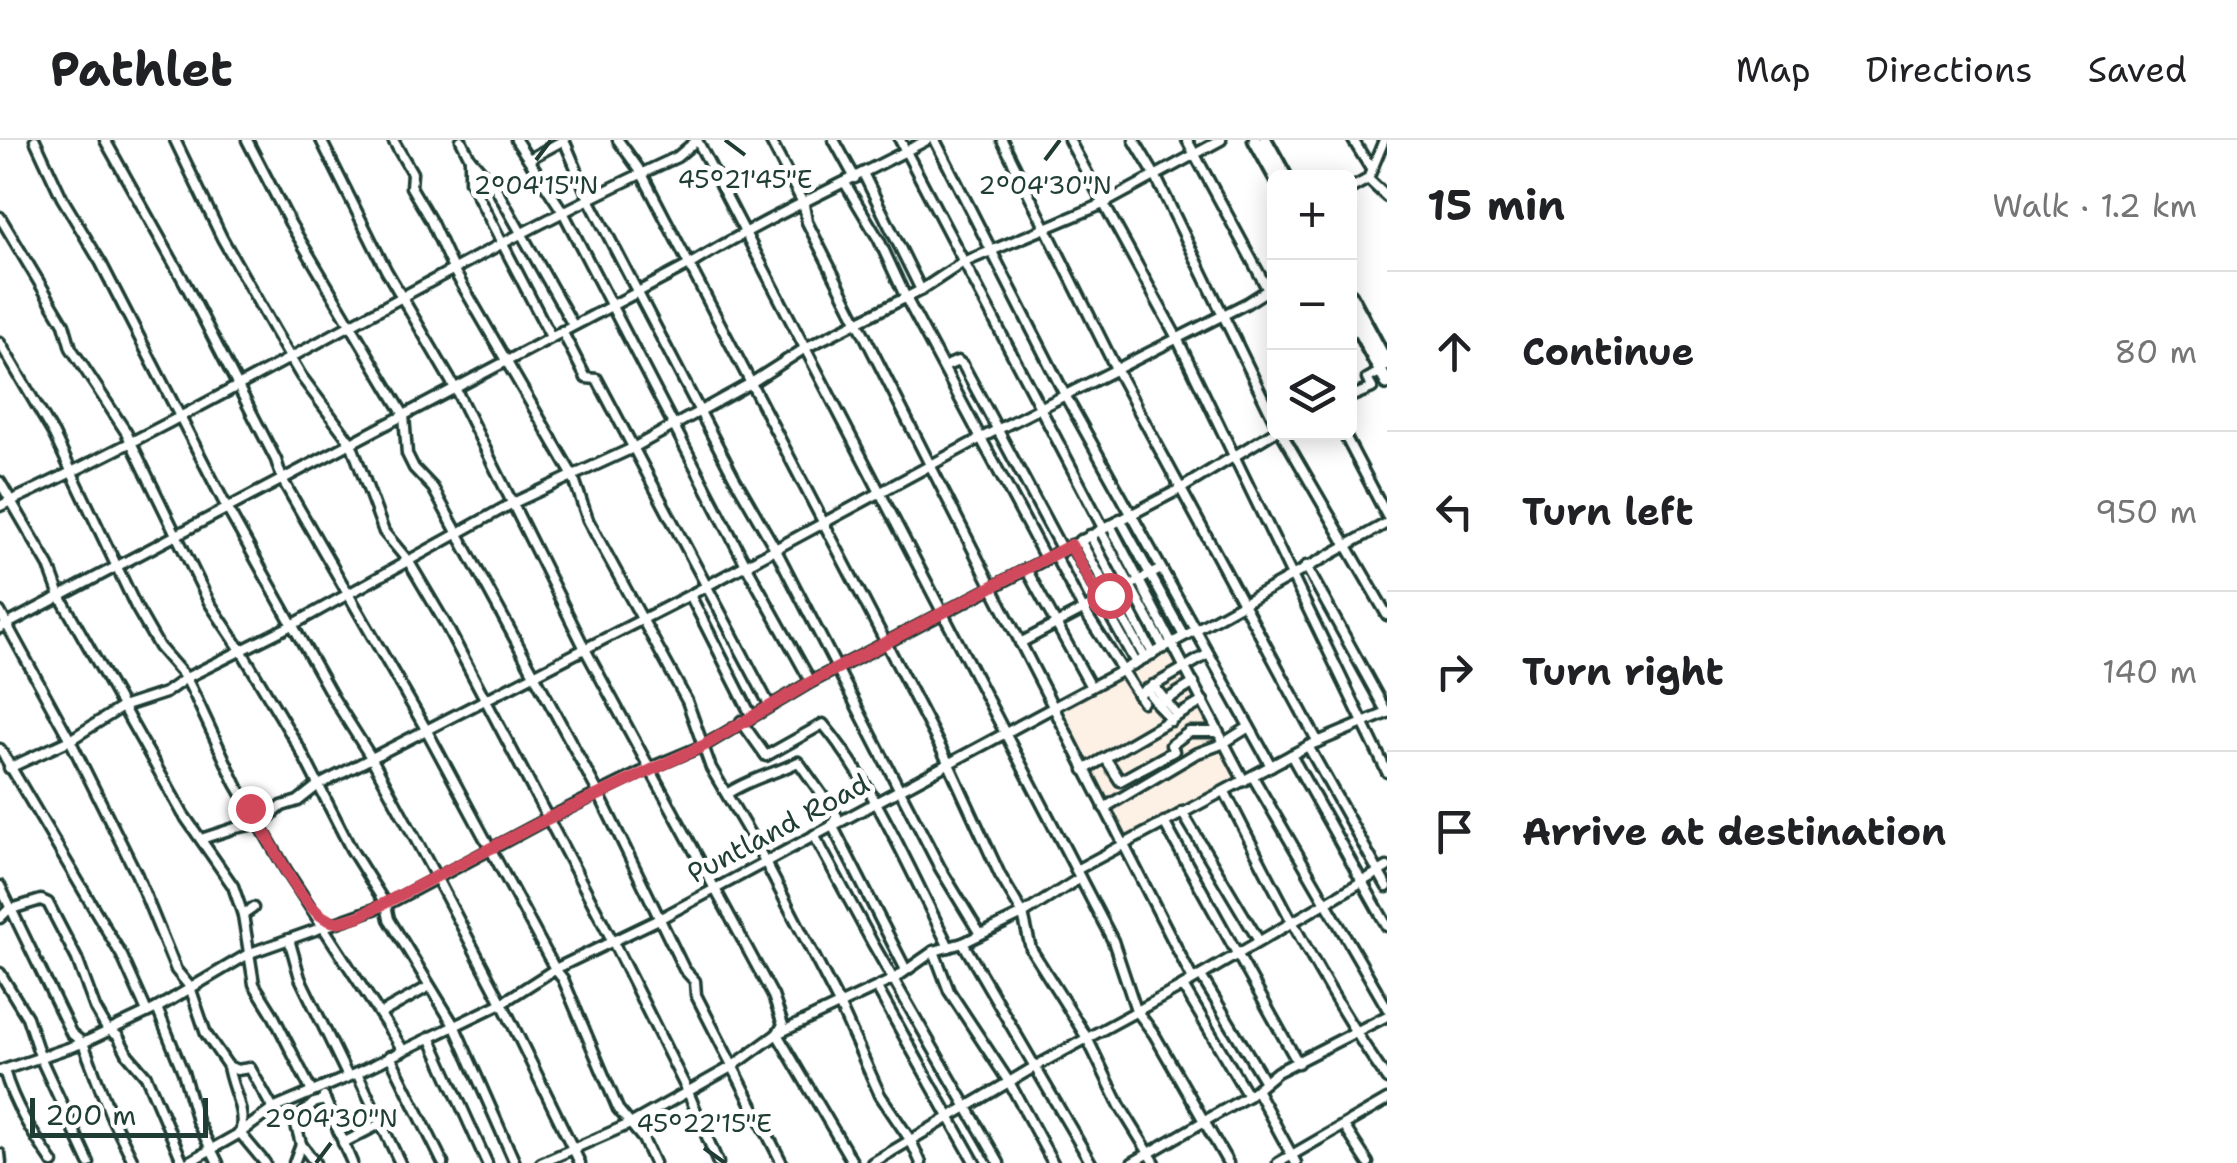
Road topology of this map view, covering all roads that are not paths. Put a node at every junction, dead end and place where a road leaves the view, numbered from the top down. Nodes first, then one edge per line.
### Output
1 (35, 140) edge
2 (105, 140) edge
3 (175, 140) edge
4 (247, 140) edge
5 (321, 140) edge
6 (393, 140) edge
7 (461, 140) edge
8 (516, 140) edge
9 (564, 140) edge
10 (618, 140) edge
11 (697, 140) edge
12 (770, 140) edge
13 (834, 140) edge
14 (900, 140) edge
15 (931, 140) edge
16 (1002, 140) edge
17 (1069, 140) edge
18 (1134, 140) edge
19 (1187, 140) edge
20 (1221, 140) edge
21 (1255, 140) edge
22 (1265, 140) edge
23 (1353, 140) edge
24 (1384, 140) edge
25 (905, 152) junction
26 (1195, 156) junction
27 (470, 158) junction
28 (529, 158) junction
29 (1372, 169) junction
30 (1272, 170) edge
31 (1282, 170) edge
32 (641, 172) junction
33 (859, 176) junction
34 (1156, 177) junction
35 (1368, 180) junction
36 (844, 183) junction
37 (1357, 186) edge
38 (1387, 197) edge
39 (589, 199) junction
40 (1103, 204) junction
41 (804, 205) junction
42 (563, 212) junction
43 (0, 216) edge
44 (746, 230) junction
45 (1046, 230) junction
46 (524, 234) junction
47 (505, 244) junction
48 (991, 249) junction
49 (962, 262) junction
50 (689, 265) junction
51 (453, 269) junction
52 (1267, 281) edge
53 (921, 290) junction
54 (1267, 290) edge
55 (639, 291) junction
56 (401, 295) junction
57 (906, 298) junction
58 (611, 304) junction
59 (1357, 306) edge
60 (1222, 314) junction
61 (858, 323) junction
62 (349, 324) junction
63 (572, 325) junction
64 (1357, 326) edge
65 (562, 331) junction
66 (552, 337) junction
67 (1177, 338) junction
68 (0, 343) edge
69 (807, 347) junction
70 (1384, 350) edge
71 (290, 356) junction
72 (507, 360) junction
73 (944, 367) junction
74 (1116, 368) junction
75 (1385, 373) edge
76 (751, 383) junction
77 (237, 384) junction
78 (455, 388) junction
79 (1357, 394) edge
80 (1065, 395) junction
81 (1267, 406) edge
82 (1038, 409) junction
83 (700, 411) junction
84 (404, 415) junction
85 (180, 417) junction
86 (676, 423) junction
87 (999, 430) junction
88 (981, 438) junction
89 (1267, 438) edge
90 (1283, 440) edge
91 (1347, 440) edge
92 (351, 442) junction
93 (131, 443) junction
94 (633, 448) junction
95 (1233, 456) junction
96 (934, 466) junction
97 (71, 472) junction
98 (573, 476) junction
99 (282, 480) junction
100 (0, 482) edge
101 (1182, 488) junction
102 (882, 495) junction
103 (10, 502) junction
104 (512, 504) junction
105 (0, 506) edge
106 (226, 508) junction
107 (1132, 514) junction
108 (1120, 520) junction
109 (1387, 520) edge
110 (826, 524) junction
111 (1104, 528) junction
112 (456, 533) junction
113 (174, 536) junction
114 (1090, 536) junction
115 (1344, 544) junction
116 (776, 550) junction
117 (1062, 550) junction
118 (409, 562) junction
119 (746, 564) junction
120 (117, 566) junction
121 (1306, 566) junction
122 (1026, 569) junction
123 (1161, 569) junction
124 (1149, 574) junction
125 (1291, 574) junction
126 (1139, 580) junction
127 (1128, 584) junction
128 (707, 586) junction
129 (991, 588) junction
130 (1118, 590) junction
131 (348, 594) junction
132 (690, 595) junction
133 (1109, 595) junction
134 (60, 596) junction
135 (1099, 600) junction
136 (1242, 602) junction
137 (1082, 609) junction
138 (943, 611) junction
139 (0, 612) edge
140 (1387, 615) edge
141 (642, 620) junction
142 (294, 624) junction
143 (1054, 624) junction
144 (4, 626) edge
145 (1196, 630) junction
146 (1184, 636) junction
147 (1020, 643) junction
148 (886, 644) junction
149 (1168, 645) junction
150 (585, 649) junction
151 (242, 650) junction
152 (1208, 654) junction
153 (1149, 656) junction
154 (1194, 661) junction
155 (1136, 663) junction
156 (1184, 666) junction
157 (838, 670) junction
158 (1122, 670) junction
159 (1202, 673) dead end
160 (536, 676) junction
161 (186, 678) junction
162 (811, 682) junction
163 (1194, 683) junction
164 (1091, 687) junction
165 (1145, 693) junction
166 (485, 701) junction
167 (1203, 701) junction
168 (1161, 702) junction
169 (770, 706) junction
170 (122, 707) junction
171 (1052, 707) junction
172 (1387, 713) edge
173 (751, 715) junction
174 (1174, 718) junction
175 (740, 721) junction
176 (1363, 724) junction
177 (1249, 728) junction
178 (426, 731) junction
179 (1002, 732) junction
180 (1218, 732) junction
181 (70, 740) junction
182 (1318, 742) junction
183 (1222, 744) junction
184 (705, 745) junction
185 (1308, 746) junction
186 (0, 749) edge
187 (1174, 751) junction
188 (1291, 755) junction
189 (372, 759) junction
190 (948, 762) junction
191 (1108, 763) junction
192 (1180, 763) junction
193 (1271, 766) junction
194 (10, 768) junction
195 (650, 768) junction
196 (1387, 772) edge
197 (1087, 774) junction
198 (1249, 779) junction
199 (317, 786) junction
200 (900, 788) junction
201 (1225, 792) junction
202 (599, 794) junction
203 (727, 794) junction
204 (874, 802) junction
205 (1104, 808) junction
206 (1182, 812) junction
207 (547, 819) junction
208 (1164, 822) junction
209 (262, 824) junction
210 (832, 825) junction
211 (814, 835) junction
212 (202, 840) junction
213 (1124, 844) junction
214 (490, 849) junction
215 (765, 861) junction
216 (1382, 870) edge
217 (1078, 874) junction
218 (436, 877) junction
219 (1362, 883) junction
220 (0, 886) edge
221 (1387, 887) edge
222 (716, 888) junction
223 (1326, 904) junction
224 (386, 906) junction
225 (253, 908) dead end
226 (12, 909) junction
227 (317, 913) junction
228 (1023, 914) junction
229 (243, 915) junction
230 (0, 918) edge
231 (658, 919) junction
232 (336, 922) junction
233 (1292, 923) junction
234 (324, 926) junction
235 (1387, 926) edge
236 (980, 934) junction
237 (331, 938) junction
238 (288, 940) junction
239 (612, 940) junction
240 (1259, 941) junction
241 (963, 943) junction
242 (949, 948) junction
243 (934, 951) junction
244 (250, 953) junction
245 (1238, 954) junction
246 (905, 968) junction
247 (555, 969) junction
248 (0, 973) edge
249 (1196, 977) junction
250 (894, 979) junction
251 (1183, 986) junction
252 (190, 987) junction
253 (428, 987) junction
254 (877, 988) junction
255 (502, 1003) junction
256 (839, 1004) junction
257 (1387, 1008) edge
258 (152, 1010) junction
259 (1136, 1010) junction
260 (380, 1014) junction
261 (1387, 1016) edge
262 (454, 1027) junction
263 (107, 1029) junction
264 (776, 1034) junction
265 (1356, 1035) junction
266 (430, 1037) junction
267 (1087, 1038) junction
268 (82, 1042) junction
269 (403, 1050) junction
270 (390, 1056) junction
271 (41, 1058) junction
272 (1298, 1063) junction
273 (228, 1066) junction
274 (732, 1066) junction
275 (1036, 1066) junction
276 (2, 1071) edge
277 (352, 1075) junction
278 (1387, 1079) edge
279 (1009, 1082) junction
280 (1264, 1082) junction
281 (316, 1090) junction
282 (1257, 1091) junction
283 (688, 1092) junction
284 (1248, 1096) junction
285 (325, 1100) junction
286 (1387, 1100) edge
287 (967, 1107) junction
288 (273, 1109) junction
289 (950, 1118) junction
290 (1202, 1122) junction
291 (380, 1124) junction
292 (632, 1124) junction
293 (1344, 1126) junction
294 (240, 1133) junction
295 (911, 1141) junction
296 (342, 1143) junction
297 (300, 1144) junction
298 (573, 1148) junction
299 (212, 1150) junction
300 (1150, 1152) junction
301 (0, 1154) edge
302 (1294, 1159) edge
303 (1, 1163) edge
304 (54, 1163) edge
305 (89, 1163) edge
306 (134, 1163) edge
307 (185, 1163) edge
308 (218, 1163) edge
309 (265, 1163) edge
310 (294, 1163) edge
311 (315, 1163) edge
312 (352, 1163) edge
313 (400, 1163) edge
314 (443, 1163) edge
315 (488, 1163) edge
316 (515, 1163) edge
317 (541, 1163) edge
318 (580, 1163) edge
319 (654, 1163) edge
320 (718, 1163) edge
321 (782, 1163) edge
322 (853, 1163) edge
323 (872, 1163) edge
324 (922, 1163) edge
325 (976, 1163) edge
326 (999, 1163) edge
327 (1053, 1163) edge
328 (1091, 1163) edge
329 (1132, 1163) edge
330 (1155, 1163) edge
331 (1228, 1163) edge
332 (1278, 1163) edge
333 (1368, 1163) edge

1 - 85 street
2 - 77 street
3 - 71 street
4 - 62 street
5 - 56 street
6 - 51 street
7 - 27 street
8 - 28 street
9 - 28 street
9 - 39 street
10 - 32 street
11 - 32 street
11 - 44 street
12 - 41 street
13 - 33 street
14 - 25 street
15 - 25 street
15 - 48 street
16 - 45 street
17 - 40 street
18 - 34 street
19 - 26 street
20 - 26 street
21 - 30 highway
22 - 31 highway
23 - 29 street
24 - 29 street
25 - 33 street
25 - 49 street
26 - 34 street
26 - 52 street
27 - 46 street
27 - 47 street
28 - 42 street
29 - 35 street
32 - 39 street
32 - 50 street
33 - 36 street
33 - 53 street
34 - 40 street
34 - 60 street
35 - 37 street
35 - 38 street
36 - 41 street
36 - 57 street
39 - 42 street
39 - 55 street
40 - 45 street
40 - 67 street
41 - 44 street
41 - 61 street
42 - 46 street
42 - 58 street
43 - 93 street
44 - 50 street
44 - 69 street
45 - 48 street
45 - 74 street
46 - 47 street
46 - 63 street
47 - 51 street
47 - 66 street
48 - 49 street
48 - 80 street
49 - 53 street
49 - 82 street
50 - 55 street
50 - 76 street
51 - 56 street
51 - 72 street
53 - 57 street
54 - 60 street
55 - 58 street
55 - 83 street
56 - 62 street
56 - 78 street
57 - 61 street
57 - 73 street
58 - 63 street
58 - 86 street
59 - 70 highway
60 - 67 street
60 - 81 street
61 - 69 street
61 - 96 street
62 - 71 street
62 - 84 street
63 - 65 street
64 - 75 highway
65 - 66 street
65 - 94 street
66 - 72 street
67 - 74 street
67 - 95 street
68 - 97 street
69 - 76 street
69 - 102 street
70 - 75 highway
71 - 77 street
71 - 92 street
72 - 78 street
72 - 98 street
73 - 87 street
73 - 88 street
74 - 80 street
74 - 101 street
75 - 79 street
76 - 83 street
76 - 110 street
77 - 85 street
77 - 99 street
78 - 84 street
78 - 104 street
80 - 82 street
80 - 107 street
82 - 87 street
82 - 111 street
83 - 86 street
83 - 116 street
84 - 92 street
84 - 112 street
85 - 93 street
85 - 106 street
86 - 94 street
86 - 119 street
87 - 88 street
87 - 117 street
88 - 96 street
88 - 117 street
89 - 95 street
90 - 115 street
91 - 109 street
92 - 99 street
92 - 118 street
93 - 97 street
93 - 113 street
94 - 98 street
94 - 128 street
95 - 101 street
95 - 125 street
96 - 102 street
96 - 129 street
97 - 103 street
97 - 120 street
98 - 104 street
98 - 141 street
99 - 106 street
99 - 131 street
100 - 103 street
101 - 107 street
101 - 136 street
102 - 110 street
102 - 138 street
103 - 105 street
103 - 134 street
104 - 112 street
104 - 150 street
106 - 113 street
106 - 142 street
107 - 108 street
107 - 123 street
108 - 111 street
108 - 124 street
109 - 115 street, Puntland Road
110 - 116 street
110 - 148 street
111 - 114 street
111 - 126 street
111 - 127 street
112 - 118 street
112 - 160 street
113 - 120 street
113 - 151 street
114 - 117 street
114 - 130 street
115 - 121 street, Puntland Road
115 - 140 street
116 - 119 street
116 - 157 street
117 - 122 street
117 - 133 street
117 - 135 street
117 - 137 street
118 - 131 street
118 - 166 street
119 - 128 street
119 - 162 street
120 - 134 street
120 - 161 street
121 - 125 street, Puntland Road
121 - 172 street
122 - 129 street
122 - 143 street
123 - 124 street
123 - 145 street
124 - 126 street
124 - 146 street
125 - 136 street, Puntland Road
125 - 176 street
126 - 127 street
126 - 149 street
127 - 130 street
127 - 149 street
128 - 132 street
128 - 169 street
129 - 138 street
129 - 147 street
130 - 133 street
130 - 153 street
131 - 142 street
131 - 178 street
132 - 141 street
132 - 173 street
133 - 135 street
133 - 153 street
134 - 144 street
134 - 170 street
135 - 137 street
135 - 155 street
136 - 145 street, Puntland Road
136 - 182 street
137 - 143 street
137 - 158 street
138 - 148 street
138 - 179 street
139 - 144 street
141 - 150 street
141 - 184 street
142 - 151 street
142 - 189 street
143 - 147 street
143 - 164 street
144 - 181 street
145 - 146 street, Puntland Road
145 - 152 street
146 - 149 street, Puntland Road
147 - 171 street
148 - 157 street
148 - 190 street
149 - 153 street, Puntland Road
149 - 156 street
150 - 160 street
150 - 195 street
151 - 161 street
151 - 199 street
152 - 154 street
152 - 177 street
153 - 155 street, Puntland Road
154 - 156 street
154 - 159 street
155 - 158 street, Puntland Road
156 - 163 street
156 - 165 street
157 - 162 street
157 - 200 street
158 - 164 street, Puntland Road
158 - 165 street
160 - 166 street
160 - 202 street
161 - 170 street
161 - 209 street
162 - 169 street
163 - 167 street
163 - 168 street
164 - 171 street, Puntland Road
165 - 168 street
166 - 178 street
166 - 207 street
167 - 174 street
167 - 180 street
168 - 174 street
169 - 173 street
170 - 181 street
170 - 212 street
171 - 179 street, Puntland Road
171 - 197 street
172 - 176 street
173 - 175 street
174 - 191 street
175 - 184 street
175 - 204 street
176 - 182 street
176 - 196 street
177 - 183 street
177 - 193 street
178 - 189 street
178 - 214 street
179 - 190 street, Puntland Road
179 - 217 street
180 - 183 street
180 - 187 street
181 - 194 street
181 - 252 street
182 - 185 street
183 - 192 street
183 - 198 street
184 - 195 street
184 - 203 street
185 - 188 street
185 - 216 street
186 - 194 street
187 - 191 street
187 - 192 street
188 - 193 street
188 - 219 street
189 - 199 street
189 - 218 street
190 - 200 street, Puntland Road
190 - 228 street
191 - 197 street
192 - 205 street
193 - 198 street
194 - 258 street
195 - 202 street
195 - 222 street
197 - 205 street
198 - 201 street
198 - 223 street
199 - 209 street
199 - 224 street
200 - 204 street, Puntland Road
200 - 236 street
201 - 206 street
201 - 233 street
202 - 207 street
202 - 231 street
203 - 210 street
203 - 215 street
204 - 210 street, Puntland Road
204 - 242 street
205 - 213 street
206 - 208 street
206 - 240 street
207 - 214 street
207 - 239 street
208 - 213 street
208 - 245 street
209 - 212 street
209 - 227 street
210 - 211 street, Puntland Road
210 - 246 street
211 - 215 street, Puntland Road
211 - 250 street
212 - 229 street
213 - 217 street
213 - 249 street
214 - 218 street
214 - 247 street
215 - 222 street, Puntland Road
215 - 256 street
216 - 219 street
216 - 221 street
217 - 228 street
217 - 259 street
218 - 224 street
218 - 255 street
219 - 223 street
219 - 235 street
220 - 226 street
222 - 231 street, Puntland Road
222 - 264 street
223 - 233 street
223 - 257 street
224 - 232 street
224 - 253 street
225 - 229 street
226 - 230 street
226 - 263 street
226 - 268 street
227 - 232 street
227 - 234 street
228 - 236 street
228 - 267 street
229 - 244 street
231 - 239 street, Puntland Road
231 - 274 street
232 - 234 street
232 - 237 street
233 - 240 street
233 - 265 street
234 - 237 street
234 - 238 street
236 - 241 street
237 - 260 street
238 - 244 street
238 - 277 street
239 - 247 street, Puntland Road
239 - 283 street
240 - 245 street
241 - 242 street
241 - 275 street
242 - 243 street
243 - 246 street
243 - 279 street
244 - 252 street
244 - 281 street
245 - 249 street
245 - 272 street
246 - 250 street
247 - 255 street, Puntland Road
247 - 292 street
248 - 271 street
249 - 251 street
249 - 280 street
250 - 254 street
250 - 287 street
251 - 259 street
251 - 284 street
252 - 258 street
252 - 273 street
253 - 260 street
253 - 262 street
254 - 256 street
254 - 289 street
255 - 262 street, Puntland Road
255 - 298 street
256 - 264 street
256 - 295 street
258 - 263 street
258 - 299 street
259 - 267 street
259 - 290 street
260 - 269 street
261 - 265 street
262 - 266 street, Puntland Road
262 - 316 street
263 - 268 street
263 - 307 street
264 - 274 street
264 - 322 street
265 - 272 street
265 - 278 street
266 - 269 street, Puntland Road
266 - 315 street
267 - 275 street
267 - 300 street
268 - 271 street
268 - 306 street
269 - 270 street, Puntland Road
270 - 277 street, Puntland Road
270 - 314 street
271 - 276 street
271 - 305 street
272 - 280 street
273 - 288 street
273 - 294 street
274 - 283 street
274 - 321 street
275 - 279 street
275 - 328 street
276 - 304 street
277 - 281 street, Puntland Road
277 - 291 street
279 - 287 street
279 - 327 street
280 - 282 street
281 - 285 street
281 - 288 street, Puntland Road
282 - 284 street
282 - 302 street
283 - 292 street
283 - 320 street
284 - 290 street
285 - 296 street
285 - 297 street
286 - 293 street
287 - 289 street
287 - 326 street
288 - 294 street, Puntland Road
289 - 295 street
289 - 325 street
290 - 300 street
290 - 331 street
291 - 296 street
291 - 313 street
292 - 298 street
292 - 319 street
293 - 302 street
293 - 333 street
294 - 299 street, Puntland Road
294 - 309 street
295 - 323 street
295 - 324 street
296 - 312 street
297 - 310 street
297 - 311 street
298 - 317 street
298 - 318 street
299 - 307 street, Puntland Road
299 - 308 street
300 - 329 street
300 - 330 street
301 - 303 street
302 - 332 street

